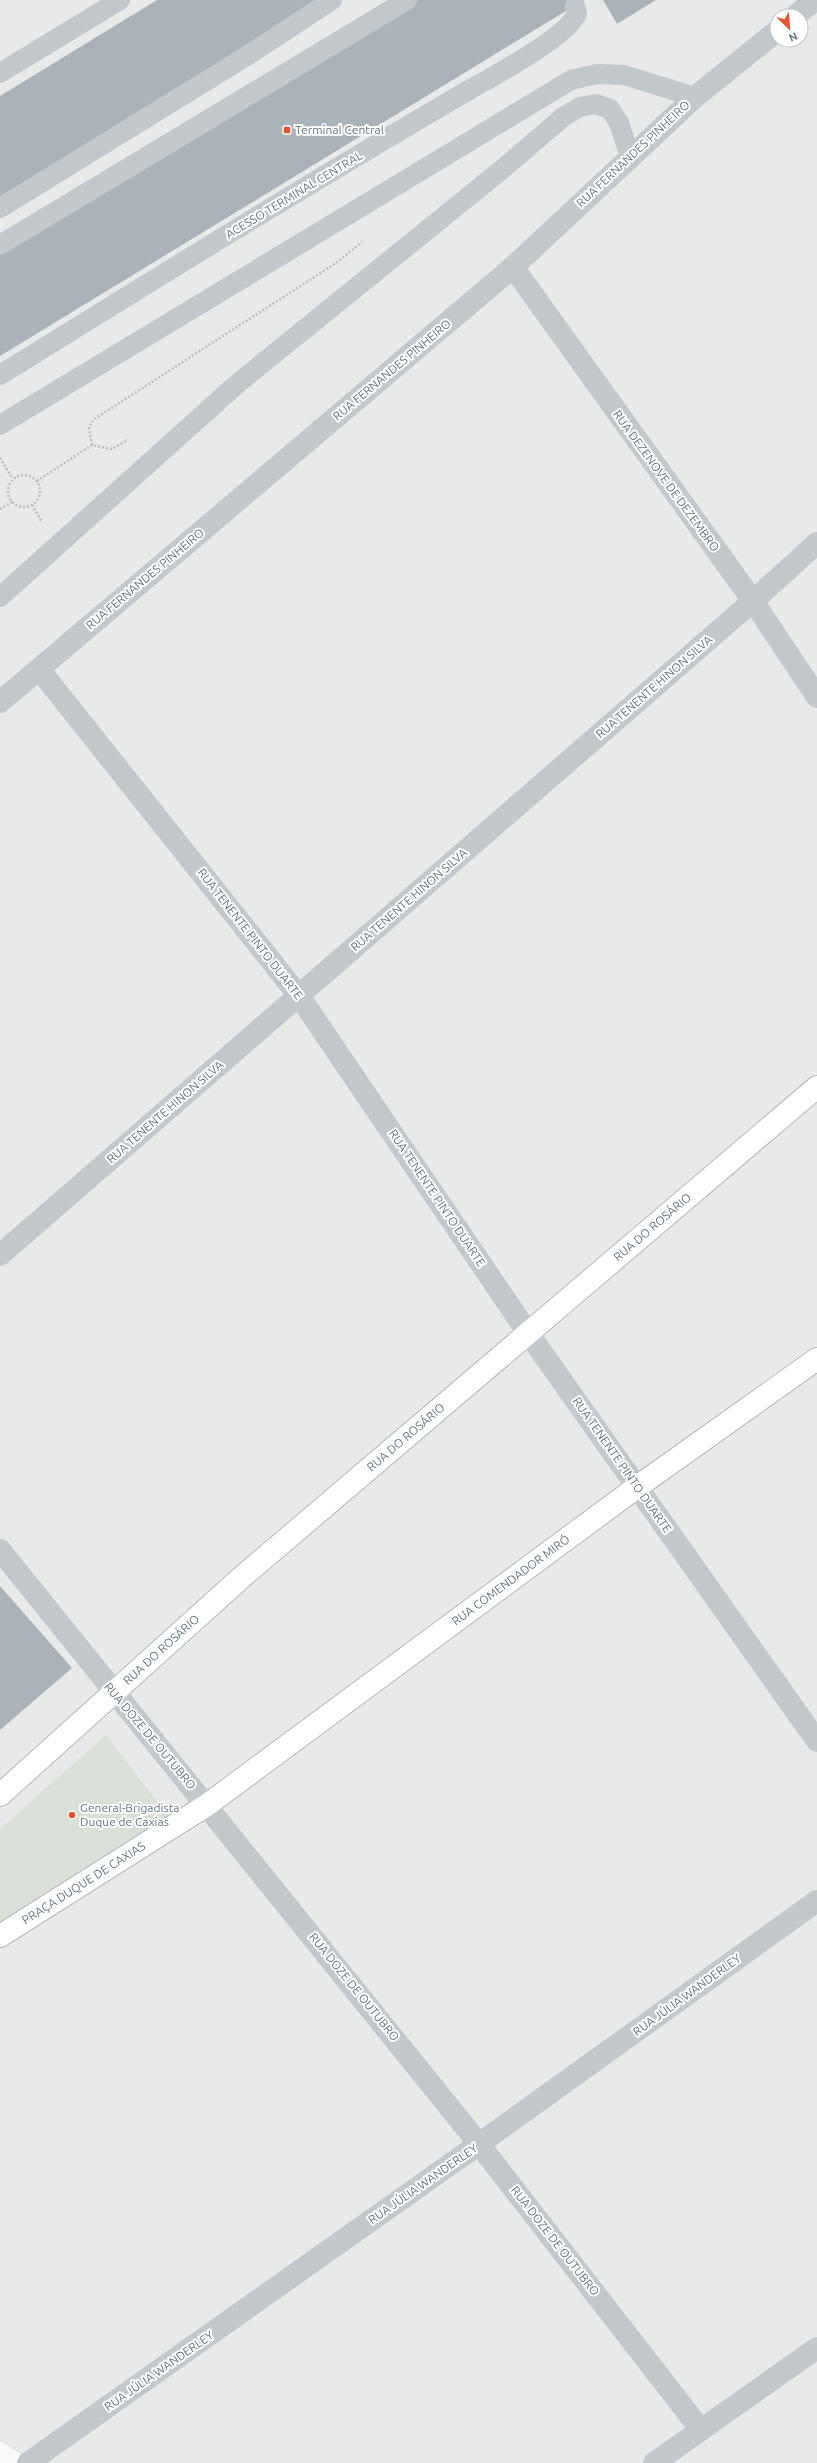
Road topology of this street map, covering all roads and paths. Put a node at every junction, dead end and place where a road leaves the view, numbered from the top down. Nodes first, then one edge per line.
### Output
1 (120, 0) edge
2 (332, 0) edge
3 (407, 0) edge
4 (575, 6) dead end
5 (769, 37) edge
6 (0, 72) edge
7 (695, 97) junction
8 (630, 156) junction
9 (0, 208) edge
10 (365, 240) dead end
11 (0, 245) edge
12 (513, 267) junction
13 (0, 375) edge
14 (0, 425) edge
15 (0, 458) edge
16 (12, 478) junction
17 (37, 481) junction
18 (12, 502) junction
19 (0, 509) edge
20 (817, 543) edge
21 (0, 597) edge
22 (753, 602) junction
23 (39, 669) junction
24 (817, 697) edge
25 (0, 702) edge
26 (299, 996) junction
27 (817, 1087) edge
28 (0, 1255) edge
29 (528, 1333) junction
30 (817, 1359) edge
31 (637, 1487) junction
32 (0, 1550) edge
33 (114, 1693) junction
34 (817, 1741) edge
35 (0, 1795) edge
36 (207, 1805) junction
37 (817, 1901) edge
38 (0, 1936) edge
39 (479, 2144) junction
40 (817, 2348) edge
41 (701, 2430) junction
42 (28, 2463) edge
43 (654, 2463) edge

1 - 6 lane
2 - 9 lane
3 - 11 lane
4 - 13 lane, ACESSO TERMINAL CENTRAL
5 - 7 street, RUA FERNANDES PINHEIRO
7 - 8 street, RUA FERNANDES PINHEIRO
7 - 14 lane
8 - 12 street, RUA FERNANDES PINHEIRO
8 - 21 lane
10 - 17 path
12 - 22 street, RUA DEZENOVE DE DEZEMBRO
12 - 23 street, RUA FERNANDES PINHEIRO
15 - 16 path
16 - 17 path
16 - 18 path
17 - 18 path
18 - 19 path
20 - 22 street, RUA TENENTE HINON SILVA
22 - 24 street, RUA DEZENOVE DE DEZEMBRO
22 - 26 street, RUA TENENTE HINON SILVA
23 - 25 street, RUA FERNANDES PINHEIRO
23 - 26 street, RUA TENENTE PINTO DUARTE
26 - 28 street, RUA TENENTE HINON SILVA
26 - 29 street, RUA TENENTE PINTO DUARTE
27 - 29 main road, RUA DO ROSÁRIO
29 - 31 street, RUA TENENTE PINTO DUARTE
29 - 33 main road, RUA DO ROSÁRIO
30 - 31 main road, RUA COMENDADOR MIRÓ
31 - 34 street, RUA TENENTE PINTO DUARTE
31 - 36 main road, RUA COMENDADOR MIRÓ
32 - 33 street, RUA DOZE DE OUTUBRO
33 - 35 main road, RUA DO ROSÁRIO
33 - 36 street, RUA DOZE DE OUTUBRO
36 - 38 main road, PRAÇA DUQUE DE CAXIAS
36 - 39 street, RUA DOZE DE OUTUBRO
37 - 39 street, RUA JÚLIA WANDERLEY
39 - 41 street, RUA DOZE DE OUTUBRO
39 - 42 street, RUA JÚLIA WANDERLEY
40 - 41 street
41 - 43 street

